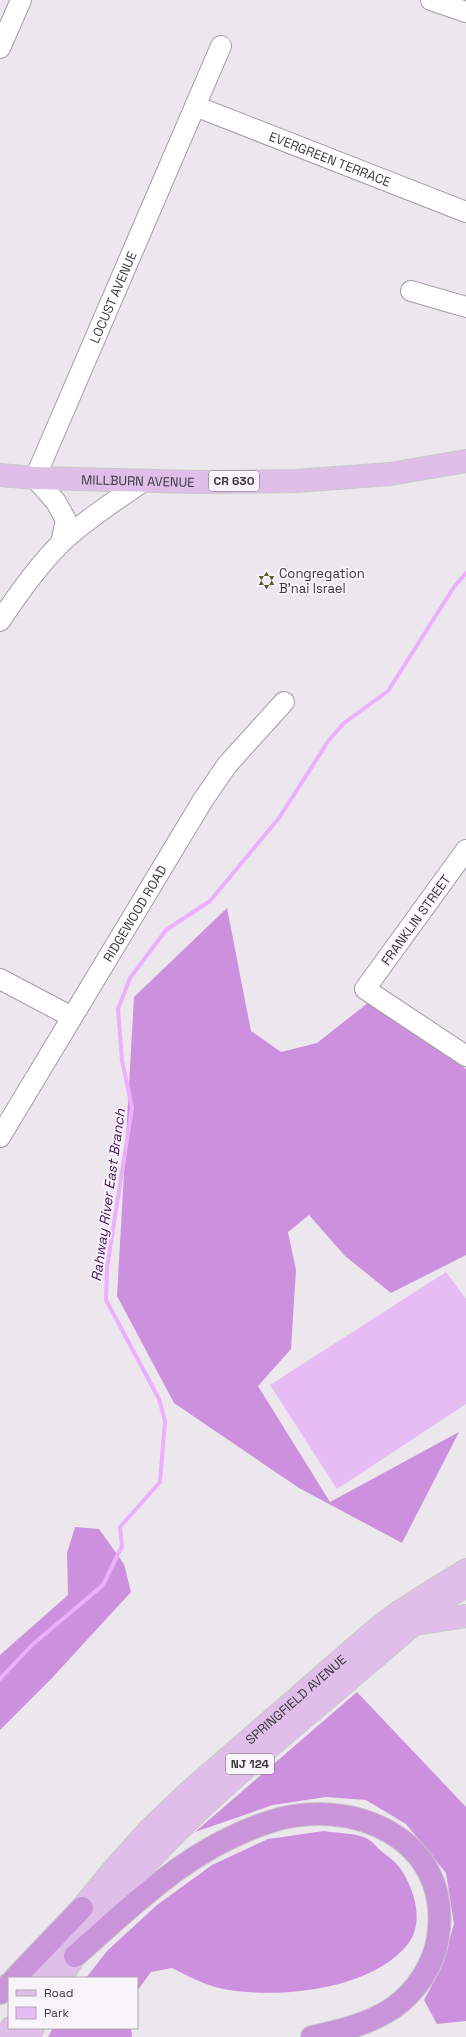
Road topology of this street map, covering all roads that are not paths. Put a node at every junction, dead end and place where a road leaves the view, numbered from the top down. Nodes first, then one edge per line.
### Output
1 (21, 0) edge
2 (431, 0) edge
3 (466, 12) edge
4 (221, 46) dead end
5 (0, 48) edge
6 (195, 106) junction
7 (466, 212) edge
8 (412, 291) dead end
9 (466, 306) edge
10 (466, 461) edge
11 (0, 475) edge
12 (35, 478) junction
13 (145, 480) junction
14 (62, 543) junction
15 (0, 621) edge
16 (284, 702) dead end
17 (466, 850) edge
18 (0, 979) edge
19 (72, 1017) junction
20 (466, 1056) edge
21 (0, 1137) edge
22 (462, 1574) edge
23 (466, 1616) edge
24 (414, 1624) junction
25 (82, 1908) junction
26 (75, 1956) junction
27 (16, 1977) edge
28 (39, 1977) edge
29 (62, 1977) edge
30 (8, 1985) edge
31 (0, 1993) edge
32 (312, 2037) edge

1 - 5 street
2 - 3 street
4 - 6 street, LOCUST AVENUE
6 - 7 street, EVERGREEN TERRACE
6 - 12 street, LOCUST AVENUE
8 - 9 street
10 - 13 main road, MILLBURN AVENUE / CR 630
11 - 12 main road, MILLBURN AVENUE / CR 630
12 - 13 main road, MILLBURN AVENUE / CR 630
12 - 14 street
13 - 14 street
14 - 15 street
16 - 19 street, RIDGEWOOD ROAD
17 - 20 street, FRANKLIN STREET
18 - 19 street
19 - 21 street, RIDGEWOOD ROAD
22 - 24 main road, SPRINGFIELD AVENUE / NJ 124
22 - 25 main road, SPRINGFIELD AVENUE / NJ 124
23 - 24 main road
24 - 26 main road, SPRINGFIELD AVENUE / NJ 124
25 - 27 highway
25 - 28 main road, SPRINGFIELD AVENUE / NJ 124
26 - 29 main road, SPRINGFIELD AVENUE / NJ 124
26 - 32 highway
30 - 31 highway

